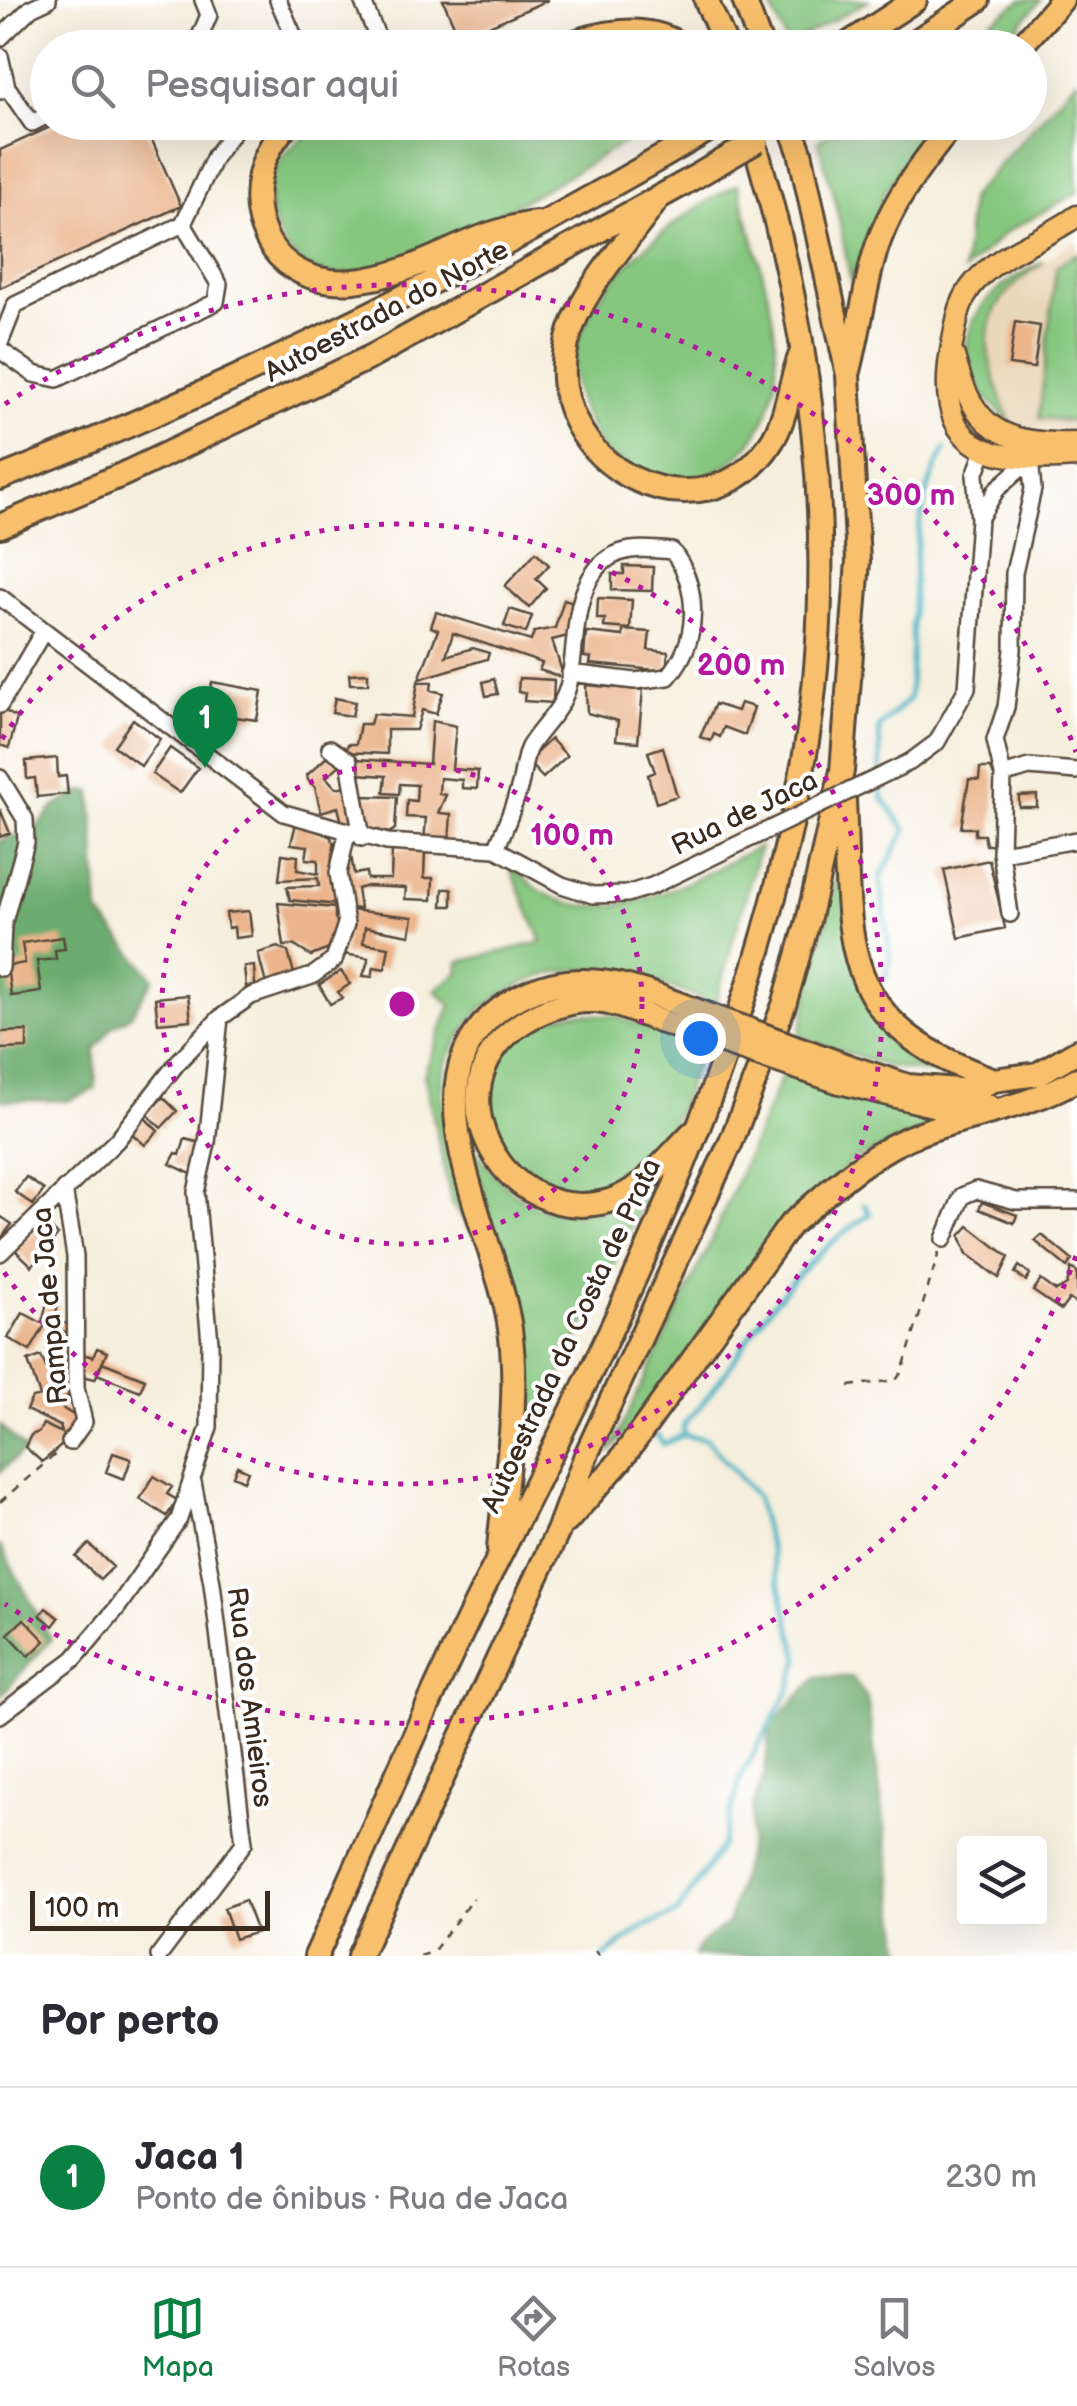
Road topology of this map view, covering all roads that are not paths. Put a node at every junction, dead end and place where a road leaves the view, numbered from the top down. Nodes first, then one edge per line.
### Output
1 (48, 0) edge
2 (203, 0) edge
3 (278, 0) edge
4 (362, 0) edge
5 (706, 0) edge
6 (744, 0) edge
7 (915, 0) edge
8 (978, 0) edge
9 (1062, 0) edge
10 (202, 30) edge
11 (292, 30) edge
12 (374, 30) edge
13 (719, 30) edge
14 (755, 30) edge
15 (869, 30) edge
16 (933, 30) edge
17 (1034, 30) edge
18 (0, 38) edge
19 (0, 56) edge
20 (4, 89) edge
21 (30, 121) edge
22 (227, 140) edge
23 (275, 140) edge
24 (692, 140) edge
25 (753, 140) edge
26 (757, 140) edge
27 (792, 140) edge
28 (941, 140) edge
29 (658, 198) junction
30 (1077, 216) edge
31 (550, 221) junction
32 (184, 224) junction
33 (0, 347) edge
34 (952, 349) junction
35 (800, 354) junction
36 (848, 375) junction
37 (980, 416) junction
38 (1006, 437) junction
39 (1077, 443) edge
40 (984, 451) junction
41 (1077, 457) edge
42 (1030, 460) junction
43 (0, 478) edge
44 (979, 519) junction
45 (0, 526) edge
46 (0, 597) edge
47 (43, 632) junction
48 (570, 673) junction
49 (0, 705) edge
50 (330, 748) dead end
51 (1077, 770) edge
52 (842, 771) junction
53 (1003, 775) junction
54 (0, 778) edge
55 (354, 836) junction
56 (1077, 840) edge
57 (496, 849) junction
58 (1001, 853) junction
59 (1010, 914) dead end
60 (1, 968) edge
61 (664, 1011) junction
62 (220, 1018) junction
63 (1077, 1051) edge
64 (844, 1074) junction
65 (1077, 1079) edge
66 (994, 1080) junction
67 (1011, 1105) junction
68 (694, 1132) junction
69 (64, 1189) junction
70 (1077, 1201) edge
71 (944, 1239) road end
72 (0, 1253) edge
73 (70, 1442) road end
74 (192, 1478) junction
75 (558, 1531) junction
76 (498, 1558) junction
77 (0, 1714) edge
78 (159, 1956) edge
79 (316, 1956) edge
80 (359, 1956) edge

1 - 18 street
2 - 10 street
3 - 11 street
4 - 12 street
5 - 13 highway
6 - 14 highway
7 - 15 highway
8 - 16 highway
9 - 17 highway
19 - 20 street
20 - 21 street
22 - 32 street
23 - 31 highway
24 - 31 highway, Autoestrada do Norte
25 - 35 highway, Autoestrada da Costa de Prata
26 - 29 highway, Autoestrada do Norte, bridge
27 - 36 highway
28 - 36 highway
29 - 35 highway
29 - 45 highway, Autoestrada do Norte
30 - 34 main road
31 - 43 highway, Autoestrada do Norte
32 - 33 street
32 - 33 street
34 - 37 main road
34 - 40 main road
35 - 68 highway, Autoestrada da Costa de Prata
36 - 52 highway
37 - 38 main road
37 - 40 main road, Rua de Jaca
38 - 39 main road
38 - 40 main road
40 - 42 main road
40 - 44 street, Rua de Jaca
41 - 42 main road
42 - 44 street
42 - 53 street
44 - 57 street, Rua de Jaca, bridge
46 - 47 street, Rua de Jaca
47 - 49 street
47 - 55 street, Rua de Jaca
48 - 48 street
48 - 57 street
50 - 55 street
51 - 53 street
52 - 66 highway
52 - 75 highway
53 - 58 street
54 - 60 street
55 - 57 street, Rua de Jaca
55 - 62 street
56 - 58 street
58 - 59 street
61 - 64 highway, bridge
61 - 68 highway
61 - 76 highway
62 - 69 street
62 - 74 street
63 - 66 highway
64 - 66 highway
64 - 67 highway
65 - 67 highway
67 - 75 highway
68 - 76 highway, Autoestrada da Costa de Prata
69 - 72 street
69 - 73 street, Rampa de Jaca
70 - 71 street
74 - 77 street
74 - 78 street, Rua dos Amieiros
75 - 80 highway
76 - 79 highway, Autoestrada da Costa de Prata

